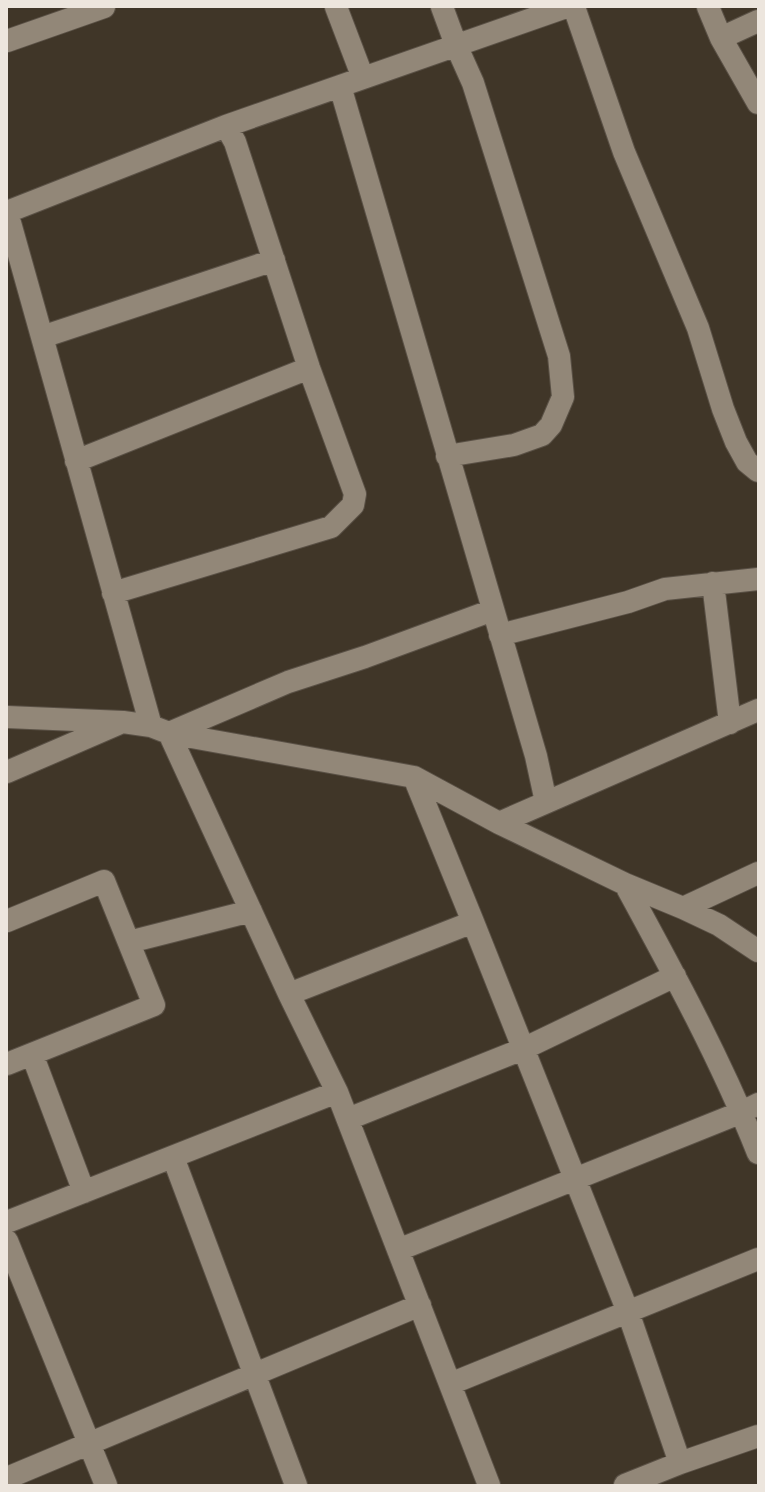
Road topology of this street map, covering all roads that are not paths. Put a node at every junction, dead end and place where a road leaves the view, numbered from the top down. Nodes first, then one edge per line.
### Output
1 (104, 7) edge
2 (336, 7) edge
3 (442, 7) edge
4 (566, 7) edge
5 (574, 7) edge
6 (708, 7) edge
7 (534, 12) edge
8 (758, 21) edge
9 (721, 38) junction
10 (7, 42) edge
11 (456, 46) junction
12 (363, 78) junction
13 (340, 86) junction
14 (758, 103) edge
15 (226, 126) junction
16 (7, 212) edge
17 (274, 260) junction
18 (42, 337) junction
19 (309, 368) junction
20 (447, 456) junction
21 (76, 461) junction
22 (758, 471) edge
23 (758, 579) edge
24 (713, 583) junction
25 (113, 593) junction
26 (493, 610) junction
27 (500, 635) junction
28 (758, 710) edge
29 (7, 717) edge
30 (123, 722) junction
31 (730, 722) junction
32 (160, 729) junction
33 (7, 772) edge
34 (414, 777) junction
35 (546, 802) junction
36 (499, 823) junction
37 (758, 873) edge
38 (624, 884) junction
39 (683, 908) junction
40 (251, 911) junction
41 (7, 921) edge
42 (473, 922) junction
43 (129, 942) junction
44 (758, 951) edge
45 (675, 976) junction
46 (289, 994) junction
47 (523, 1049) junction
48 (32, 1054) junction
49 (7, 1064) edge
50 (337, 1092) junction
51 (750, 1108) edge
52 (348, 1119) junction
53 (758, 1153) edge
54 (172, 1157) junction
55 (575, 1179) junction
56 (84, 1192) junction
57 (7, 1222) edge
58 (7, 1241) edge
59 (398, 1250) junction
60 (758, 1259) edge
61 (420, 1305) junction
62 (628, 1312) junction
63 (255, 1374) junction
64 (450, 1384) junction
65 (756, 1441) edge
66 (89, 1444) junction
67 (680, 1463) junction
68 (7, 1478) edge
69 (106, 1485) edge
70 (296, 1485) edge
71 (489, 1485) edge
72 (624, 1485) edge

1 - 10 street
2 - 12 street
3 - 11 street
4 - 7 street
5 - 22 street
6 - 9 street
7 - 11 street
8 - 9 street
9 - 14 street
11 - 12 street
11 - 20 street
12 - 13 street
13 - 15 street
13 - 20 street
15 - 16 street
15 - 17 street
16 - 18 street
17 - 18 street
17 - 19 street
18 - 21 street
19 - 21 street
19 - 25 street
20 - 26 street
21 - 25 street
23 - 24 street
24 - 27 street
24 - 31 street
25 - 32 street
26 - 27 street
26 - 32 street
27 - 35 street
28 - 31 street
29 - 30 street
30 - 32 street
30 - 33 street
31 - 35 street
32 - 34 street
32 - 40 street
34 - 36 street
34 - 42 street
35 - 36 street
36 - 38 street
37 - 39 street
38 - 39 street
38 - 45 street
39 - 44 street
40 - 43 street
40 - 46 street
41 - 43 street
42 - 46 street
42 - 47 street
43 - 48 street
45 - 47 street
45 - 51 street
46 - 50 street
47 - 52 street
47 - 55 street
48 - 49 street
48 - 56 street
50 - 52 street
50 - 54 street
51 - 53 street
51 - 55 street
52 - 59 street
54 - 56 street
54 - 63 street
55 - 59 street
55 - 62 street
56 - 57 street
58 - 66 street
59 - 61 street
60 - 62 street
61 - 63 street
61 - 64 street
62 - 64 street
62 - 67 street
63 - 66 street
63 - 70 street
64 - 71 street
65 - 67 street
66 - 68 street
66 - 69 street
67 - 72 street

